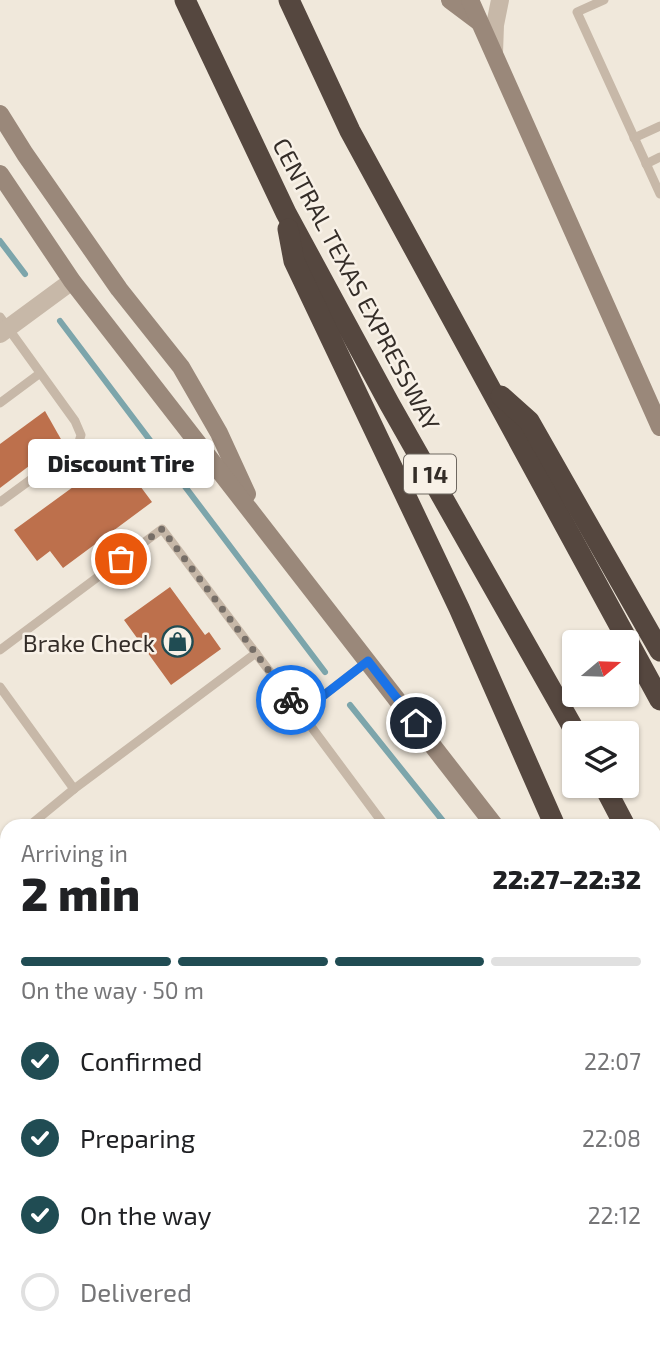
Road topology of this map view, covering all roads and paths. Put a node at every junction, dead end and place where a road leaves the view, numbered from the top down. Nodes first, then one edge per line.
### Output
1 (185, 0) edge
2 (289, 0) edge
3 (450, 0) edge
4 (470, 0) edge
5 (500, 0) edge
6 (604, 0) edge
7 (481, 23) junction
8 (494, 54) junction
9 (0, 114) edge
10 (660, 126) edge
11 (634, 138) junction
12 (660, 158) edge
13 (646, 164) junction
14 (0, 174) edge
15 (660, 194) edge
16 (285, 213) junction
17 (72, 281) junction
18 (3, 326) edge
19 (39, 374) junction
20 (488, 384) junction
21 (0, 403) edge
22 (660, 427) edge
23 (0, 502) edge
24 (259, 520) junction
25 (0, 650) edge
26 (660, 651) edge
27 (256, 653) junction
28 (368, 661) junction
29 (0, 687) edge
30 (660, 701) edge
31 (301, 713) junction
32 (569, 721) edge
33 (74, 789) junction
34 (610, 798) edge
35 (38, 819) edge
36 (378, 819) edge
37 (490, 819) edge
38 (552, 819) edge
39 (621, 819) edge

1 - 16 highway, CENTRAL TEXAS EXPRESSWAY / I 14
2 - 20 highway
3 - 7 main road
4 - 7 main road
5 - 8 street
6 - 11 lane
7 - 8 main road
8 - 22 main road
9 - 24 main road
10 - 11 lane
11 - 13 lane
12 - 13 lane
13 - 15 lane
14 - 17 main road
16 - 32 highway, CENTRAL TEXAS EXPRESSWAY / I 14
16 - 38 highway
17 - 18 street
17 - 24 main road
18 - 19 lane
19 - 21 lane
19 - 23 lane
20 - 26 highway
20 - 30 highway
24 - 28 main road
25 - 27 lane
27 - 31 lane
27 - 33 lane
28 - 31 lane
28 - 37 main road
29 - 33 lane
31 - 36 lane
33 - 35 lane
34 - 39 highway

